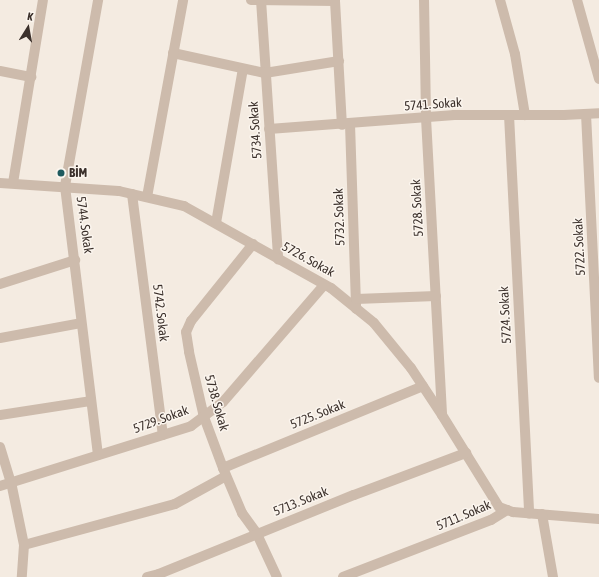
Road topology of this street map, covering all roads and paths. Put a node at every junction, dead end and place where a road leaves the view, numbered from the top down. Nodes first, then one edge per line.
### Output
1 (44, 0) edge
2 (98, 0) edge
3 (183, 0) edge
4 (257, 0) edge
5 (424, 0) edge
6 (500, 0) edge
7 (578, 0) edge
8 (173, 53) junction
9 (338, 62) junction
10 (243, 69) junction
11 (0, 71) edge
12 (265, 73) junction
13 (31, 77) junction
14 (599, 79) edge
15 (599, 113) edge
16 (586, 114) junction
17 (509, 115) junction
18 (525, 115) junction
19 (426, 118) junction
20 (346, 124) junction
21 (269, 129) junction
22 (0, 183) edge
23 (13, 184) junction
24 (65, 186) junction
25 (132, 194) junction
26 (147, 197) junction
27 (216, 223) junction
28 (253, 244) junction
29 (278, 259) junction
30 (75, 260) junction
31 (0, 284) edge
32 (324, 285) junction
33 (436, 296) junction
34 (356, 304) junction
35 (81, 323) junction
36 (0, 338) edge
37 (599, 378) edge
38 (423, 386) junction
39 (90, 401) junction
40 (0, 415) edge
41 (442, 415) junction
42 (204, 417) junction
43 (163, 435) junction
44 (0, 447) edge
45 (466, 453) junction
46 (98, 455) junction
47 (224, 472) junction
48 (11, 482) junction
49 (0, 486) edge
50 (507, 510) junction
51 (529, 513) junction
52 (542, 514) junction
53 (599, 518) edge
54 (257, 534) junction
55 (24, 545) junction
56 (22, 577) edge
57 (147, 577) edge
58 (276, 577) edge
59 (343, 577) edge
60 (553, 577) edge

1 - 13 street
2 - 24 street, 5744. Sokak
3 - 8 street
4 - 9 street, 5732. Sokak
4 - 12 street, 5734. Sokak
5 - 19 street, 5728. Sokak
6 - 18 street
7 - 14 street
8 - 10 street
8 - 26 street
9 - 12 street
9 - 20 street, 5732. Sokak
10 - 12 street
10 - 27 street
11 - 13 street
12 - 21 street, 5734. Sokak
13 - 23 street
15 - 16 street, 5741. Sokak
16 - 18 street, 5741. Sokak
16 - 37 street, 5722. Sokak
17 - 18 street, 5741. Sokak
17 - 19 street, 5741. Sokak
17 - 51 street, 5724. Sokak
19 - 20 street, 5741. Sokak
19 - 33 street, 5728. Sokak
20 - 21 street, 5741. Sokak
20 - 34 street, 5732. Sokak
21 - 29 street, 5734. Sokak
22 - 23 street, 5726. Sokak
23 - 24 street, 5726. Sokak
24 - 25 street, 5726. Sokak
24 - 30 street, 5744. Sokak
25 - 26 street, 5726. Sokak
25 - 43 street, 5742. Sokak
26 - 27 street, 5726. Sokak
27 - 28 street, 5726. Sokak
28 - 29 street, 5726. Sokak
28 - 42 street, 5738. Sokak
29 - 32 street, 5726. Sokak
30 - 31 street
30 - 35 street, 5744. Sokak
32 - 34 street, 5726. Sokak
32 - 42 street, 5729. Sokak
33 - 34 street
33 - 41 street, 5728. Sokak
34 - 38 street, 5726. Sokak
35 - 36 street
35 - 39 street, 5744. Sokak
38 - 41 street, 5726. Sokak
38 - 47 street, 5725. Sokak
39 - 40 street
39 - 46 street, 5744. Sokak
41 - 45 street, 5726. Sokak
42 - 43 street, 5729. Sokak
42 - 47 street, 5738. Sokak
43 - 46 street, 5729. Sokak
44 - 48 street
45 - 50 street, 5726. Sokak
45 - 54 street, 5713. Sokak
46 - 48 street, 5729. Sokak
47 - 54 street, 5738. Sokak
47 - 55 street, 5725. Sokak
48 - 49 street, 5729. Sokak
48 - 55 street
50 - 51 street, 5711. Sokak
50 - 59 street, 5711. Sokak
51 - 52 street, 5711. Sokak
52 - 53 street, 5711. Sokak
52 - 60 street
54 - 57 street, 5713. Sokak
54 - 58 street, 5738. Sokak
55 - 56 street

